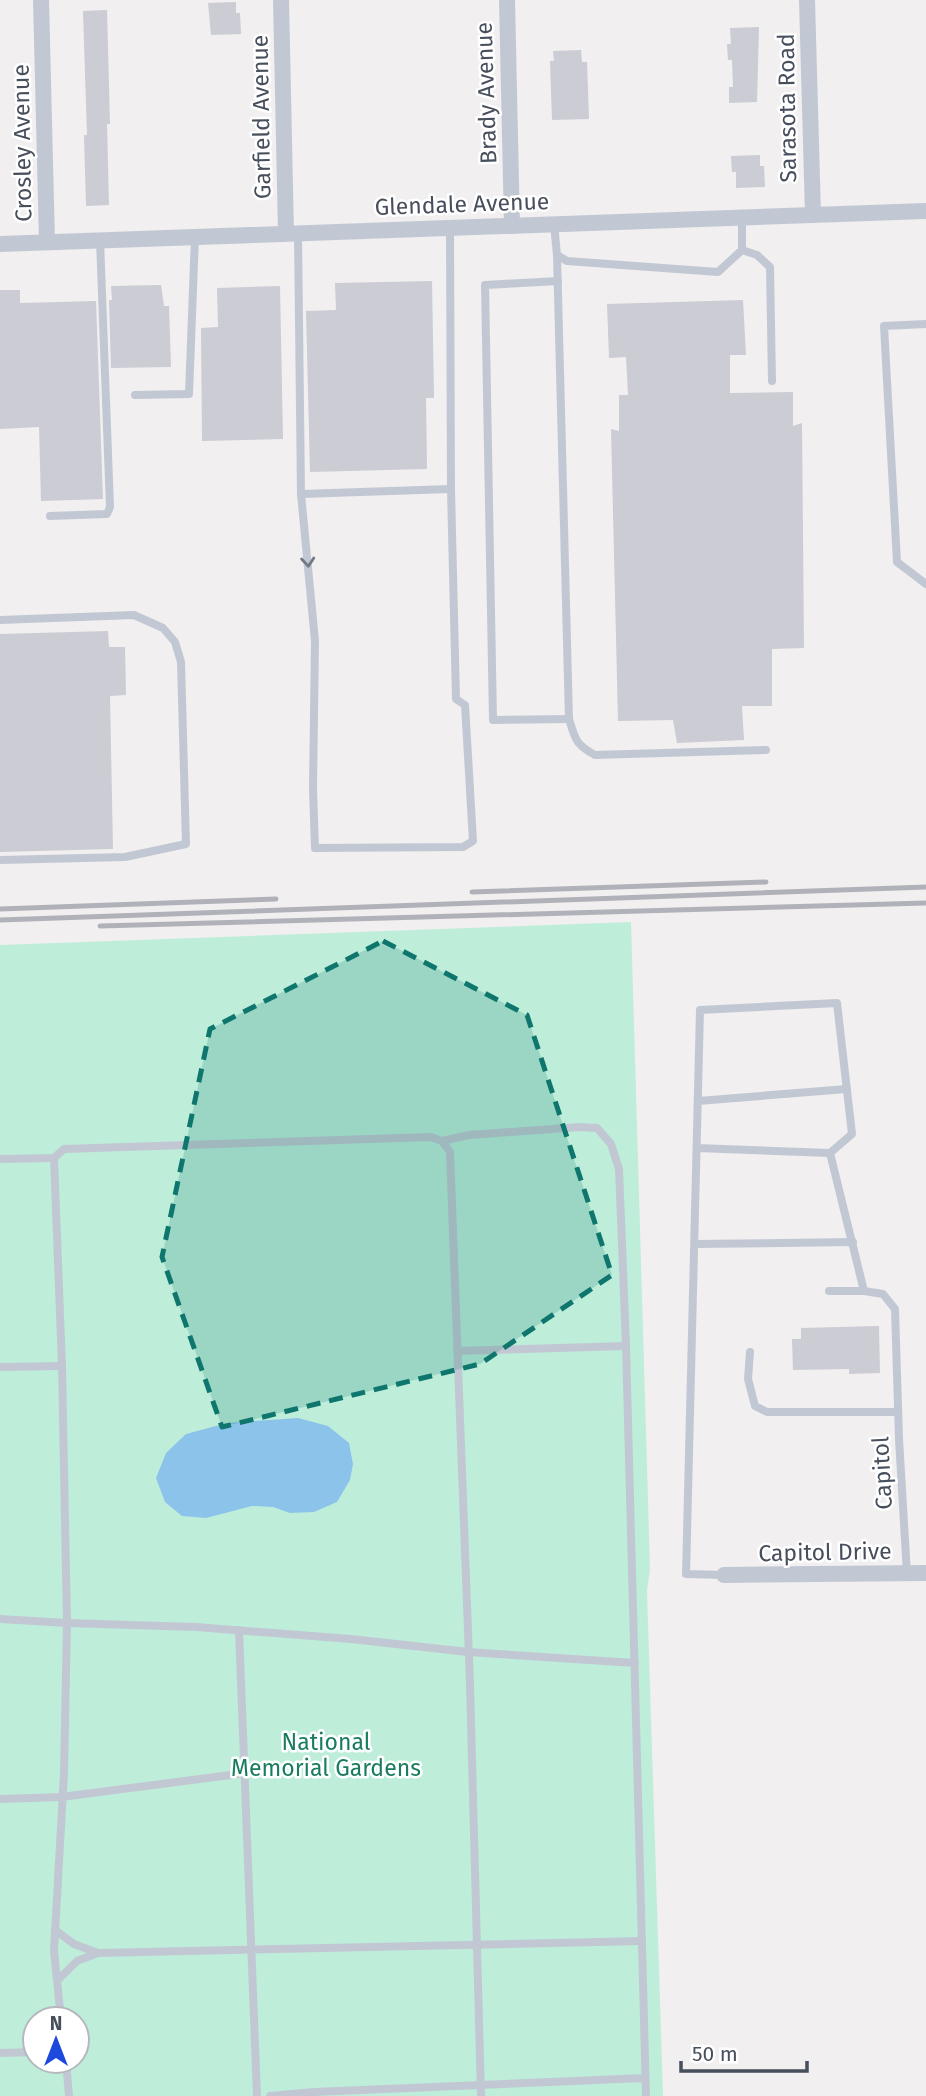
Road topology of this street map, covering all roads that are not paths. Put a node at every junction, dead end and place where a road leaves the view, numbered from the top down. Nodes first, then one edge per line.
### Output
1 (41, 0) edge
2 (281, 0) edge
3 (506, 0) edge
4 (807, 0) edge
5 (926, 211) edge
6 (813, 215) junction
7 (742, 218) junction
8 (554, 224) junction
9 (512, 226) junction
10 (450, 228) junction
11 (292, 233) junction
12 (195, 237) junction
13 (100, 240) junction
14 (47, 242) junction
15 (0, 244) edge
16 (742, 250) junction
17 (557, 256) junction
18 (558, 281) junction
19 (926, 324) edge
20 (772, 382) dead end
21 (135, 396) dead end
22 (451, 489) junction
23 (301, 494) junction
24 (50, 516) dead end
25 (926, 584) edge
26 (0, 620) edge
27 (569, 719) junction
28 (766, 750) dead end
29 (0, 860) edge
30 (847, 1089) junction
31 (698, 1101) junction
32 (442, 1141) junction
33 (696, 1148) junction
34 (830, 1153) junction
35 (54, 1158) junction
36 (0, 1160) edge
37 (853, 1242) junction
38 (695, 1244) junction
39 (829, 1291) dead end
40 (864, 1291) junction
41 (626, 1346) junction
42 (457, 1351) junction
43 (750, 1352) dead end
44 (62, 1366) junction
45 (0, 1367) edge
46 (898, 1412) junction
47 (926, 1573) edge
48 (907, 1574) junction
49 (724, 1576) joint
50 (0, 1619) edge
51 (67, 1623) junction
52 (239, 1630) junction
53 (468, 1652) junction
54 (635, 1663) junction
55 (246, 1773) junction
56 (61, 1797) junction
57 (0, 1799) edge
58 (55, 1930) junction
59 (642, 1941) junction
60 (476, 1945) junction
61 (252, 1950) junction
62 (98, 1953) junction
63 (58, 1980) junction
64 (60, 2005) edge
65 (21, 2052) edge
66 (0, 2053) edge
67 (67, 2075) edge
68 (645, 2078) junction
69 (480, 2084) junction
70 (69, 2096) edge
71 (257, 2096) edge
72 (270, 2096) edge
73 (481, 2096) edge
74 (646, 2096) edge

1 - 14 street, Crosley Avenue
2 - 11 street, Garfield Avenue
3 - 9 street, Brady Avenue
4 - 6 street, Sarasota Road
5 - 6 street, Glendale Avenue
6 - 7 street, Glendale Avenue
7 - 8 street, Glendale Avenue
7 - 16 lane
8 - 9 street, Glendale Avenue
8 - 17 lane
9 - 10 street, Glendale Avenue
10 - 11 street, Glendale Avenue
10 - 22 lane
11 - 12 street, Glendale Avenue
11 - 23 lane
12 - 13 street, Glendale Avenue
12 - 21 lane
13 - 14 street, Glendale Avenue
13 - 24 lane
14 - 15 street, Glendale Avenue
16 - 17 lane
16 - 20 lane
17 - 18 lane
18 - 27 lane
18 - 27 lane
19 - 25 lane
22 - 23 lane
23 -> 22 lane
26 - 29 lane
27 - 28 lane
30 - 31 lane
30 - 31 lane
30 - 34 lane
31 - 33 lane
32 - 35 lane
32 - 41 lane
32 - 42 lane
33 - 34 lane
33 - 38 lane
34 - 37 lane
35 - 36 lane
35 - 44 lane
37 - 38 lane
37 - 40 lane
38 - 49 lane
39 - 40 lane
40 - 46 lane, Capitol
41 - 42 lane
41 - 54 lane
42 - 53 lane
43 - 46 lane
44 - 45 lane
44 - 51 lane
46 - 48 lane, Capitol
47 - 48 street, Capitol Drive
48 - 49 street, Capitol Drive
50 - 51 lane
51 - 52 lane
51 - 56 lane
52 - 53 lane
52 - 55 lane
53 - 54 lane
53 - 60 lane
54 - 59 lane
55 - 56 lane
55 - 61 lane
56 - 57 lane
56 - 58 lane
58 - 62 lane
58 - 63 lane
59 - 60 lane
59 - 68 lane
60 - 61 lane
60 - 69 lane
61 - 62 lane
61 - 71 lane
62 - 63 lane
63 - 64 lane
65 - 66 lane
67 - 70 lane
68 - 69 lane
68 - 74 lane
69 - 72 lane
69 - 73 lane

